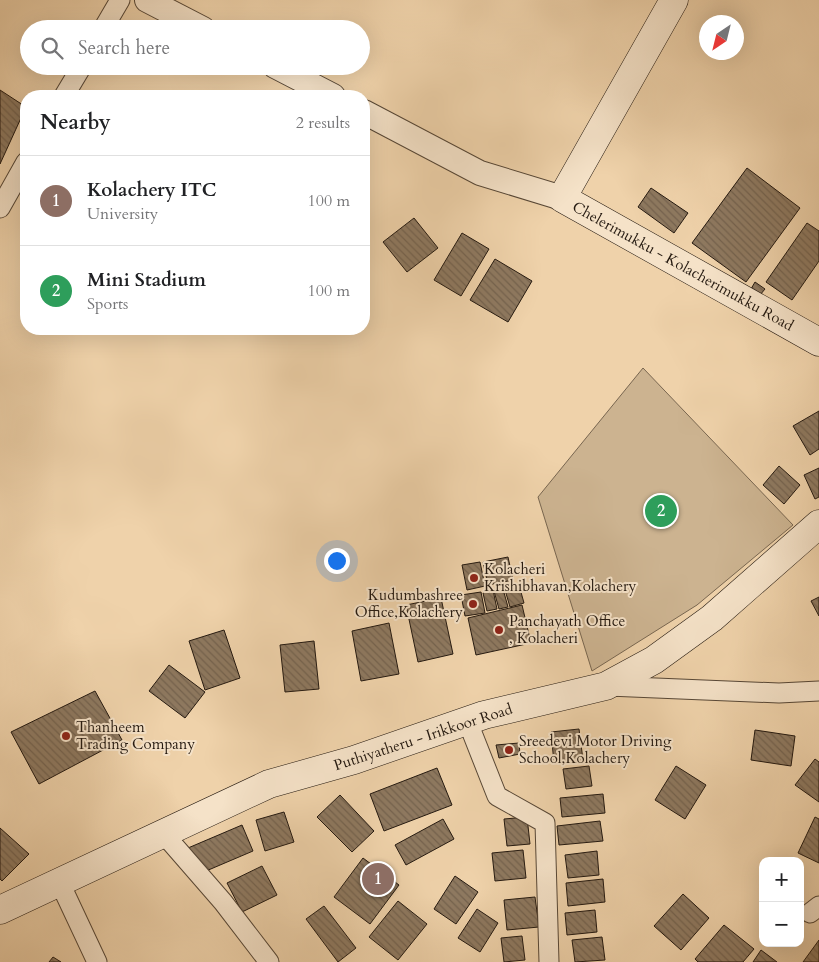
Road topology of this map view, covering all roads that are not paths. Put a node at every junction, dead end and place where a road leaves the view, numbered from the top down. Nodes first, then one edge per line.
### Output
1 (120, 0) edge
2 (148, 0) edge
3 (674, 0) edge
4 (108, 20) edge
5 (186, 20) edge
6 (77, 75) edge
7 (292, 75) edge
8 (68, 90) edge
9 (321, 90) edge
10 (370, 115) edge
11 (20, 173) edge
12 (562, 198) junction
13 (0, 208) edge
14 (819, 342) edge
15 (819, 524) edge
16 (606, 686) junction
17 (819, 692) edge
18 (467, 720) junction
19 (163, 833) junction
20 (59, 881) junction
21 (0, 910) edge
22 (97, 962) edge
23 (269, 962) edge
24 (549, 962) edge

1 - 4 street
2 - 5 street
3 - 12 main road, Chelerimukku - Kolacherimukku Road
6 - 8 street
7 - 9 street
10 - 12 street
11 - 13 street
12 - 14 main road, Chelerimukku - Kolacherimukku Road
15 - 16 main road, Puthiyatheru - Irikkoor Road
16 - 17 street
16 - 18 main road, Puthiyatheru - Irikkoor Road
18 - 19 main road, Puthiyatheru - Irikkoor Road
18 - 24 street
19 - 20 main road, Puthiyatheru - Irikkoor Road
19 - 23 street
20 - 21 main road, Puthiyatheru - Irikkoor Road
20 - 22 street

